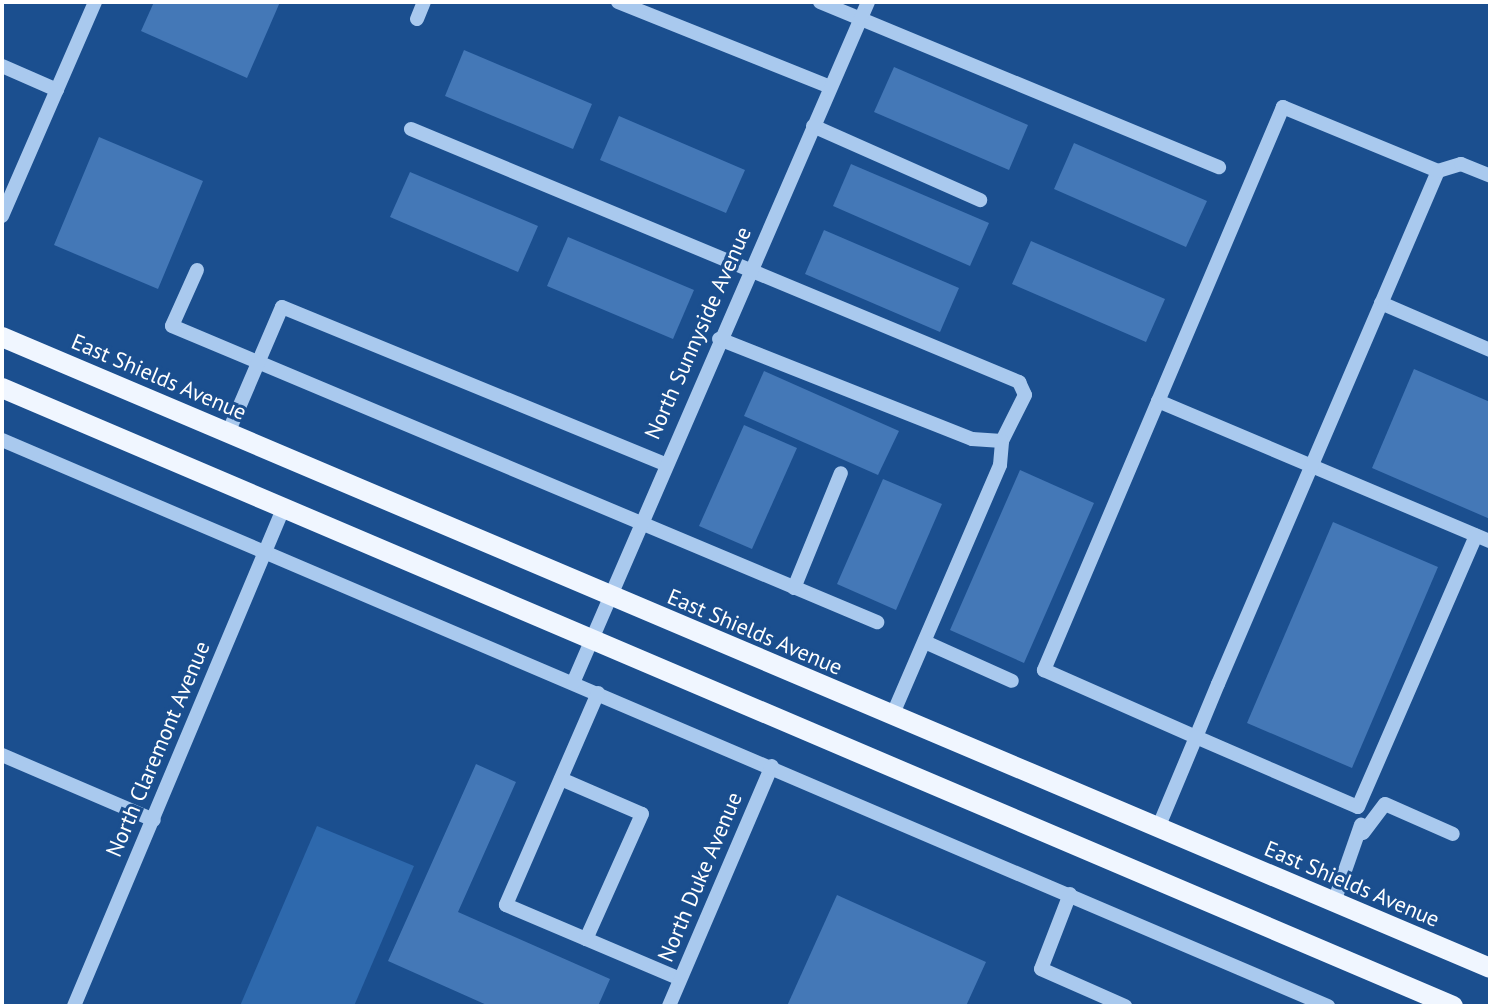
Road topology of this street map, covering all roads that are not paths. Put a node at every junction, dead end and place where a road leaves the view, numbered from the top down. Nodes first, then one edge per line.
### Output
1 (95, 2) edge
2 (424, 2) edge
3 (618, 2) edge
4 (820, 2) edge
5 (865, 9) edge
6 (417, 19) dead end
7 (2, 66) edge
8 (830, 87) junction
9 (57, 90) junction
10 (813, 126) junction
11 (411, 129) dead end
12 (1219, 167) dead end
13 (1438, 171) junction
14 (1490, 176) edge
15 (980, 200) dead end
16 (2, 216) edge
17 (751, 266) junction
18 (197, 270) dead end
19 (1381, 303) junction
20 (2, 337) edge
21 (719, 339) junction
22 (1490, 350) edge
23 (258, 363) junction
24 (2, 388) edge
25 (1158, 401) junction
26 (228, 433) junction
27 (2, 440) edge
28 (1002, 441) junction
29 (664, 464) junction
30 (1311, 466) junction
31 (841, 473) dead end
32 (283, 509) junction
33 (638, 522) junction
34 (1476, 535) junction
35 (1490, 541) edge
36 (264, 554) junction
37 (794, 588) junction
38 (606, 595) junction
39 (877, 622) dead end
40 (591, 636) junction
41 (925, 642) junction
42 (1012, 681) dead end
43 (573, 683) junction
44 (598, 693) junction
45 (892, 716) junction
46 (1196, 737) junction
47 (2, 755) edge
48 (772, 766) junction
49 (561, 779) junction
50 (1358, 807) junction
51 (154, 820) junction
52 (1158, 828) junction
53 (1363, 833) junction
54 (1453, 834) dead end
55 (1070, 894) junction
56 (1334, 902) junction
57 (586, 939) junction
58 (1490, 968) edge
59 (680, 979) junction
60 (74, 1006) edge
61 (669, 1006) edge
62 (1125, 1006) edge
63 (1328, 1006) edge
64 (1453, 1006) edge

1 - 9 street
2 - 6 street
3 - 8 street
4 - 5 street
5 - 8 street, North Sunnyside Avenue
5 - 12 street
7 - 9 street
8 - 10 street, North Sunnyside Avenue
9 - 16 street
10 - 15 street
10 - 17 street, North Sunnyside Avenue
11 - 17 street
13 - 14 street
13 - 19 street
13 - 25 street
17 - 21 street, North Sunnyside Avenue
17 - 28 street
18 - 23 street
19 - 22 street
19 - 30 street
20 - 26 main road, East Shields Avenue
21 - 28 street
21 - 29 street, North Sunnyside Avenue
23 - 26 street
23 - 29 street
23 - 33 street
24 - 32 main road
25 - 30 street
25 - 46 street
26 - 38 main road, East Shields Avenue
27 - 36 street
28 - 41 street
29 - 33 street, North Sunnyside Avenue
30 - 34 street
30 - 46 street
31 - 37 street
32 - 36 street, North Claremont Avenue
32 - 40 main road
33 - 37 street
33 - 38 street, North Sunnyside Avenue
34 - 35 street
34 - 50 street
36 - 43 street
36 - 51 street, North Claremont Avenue
37 - 39 street
38 - 40 street, North Sunnyside Avenue
38 - 45 main road, East Shields Avenue
40 - 43 street, North Sunnyside Avenue
40 - 64 main road
41 - 42 street
41 - 45 street
43 - 44 street
44 - 48 street
44 - 49 street
45 - 52 main road, East Shields Avenue
46 - 50 street
46 - 52 street
47 - 51 street
48 - 55 street
48 - 59 street, North Duke Avenue
49 - 57 street
49 - 57 street
50 - 53 street
51 - 60 street, North Claremont Avenue
52 - 56 main road, East Shields Avenue
53 - 54 street
53 - 56 street
55 - 62 street
55 - 63 street
56 - 58 main road, East Shields Avenue
57 - 59 street
59 - 61 street, North Duke Avenue

